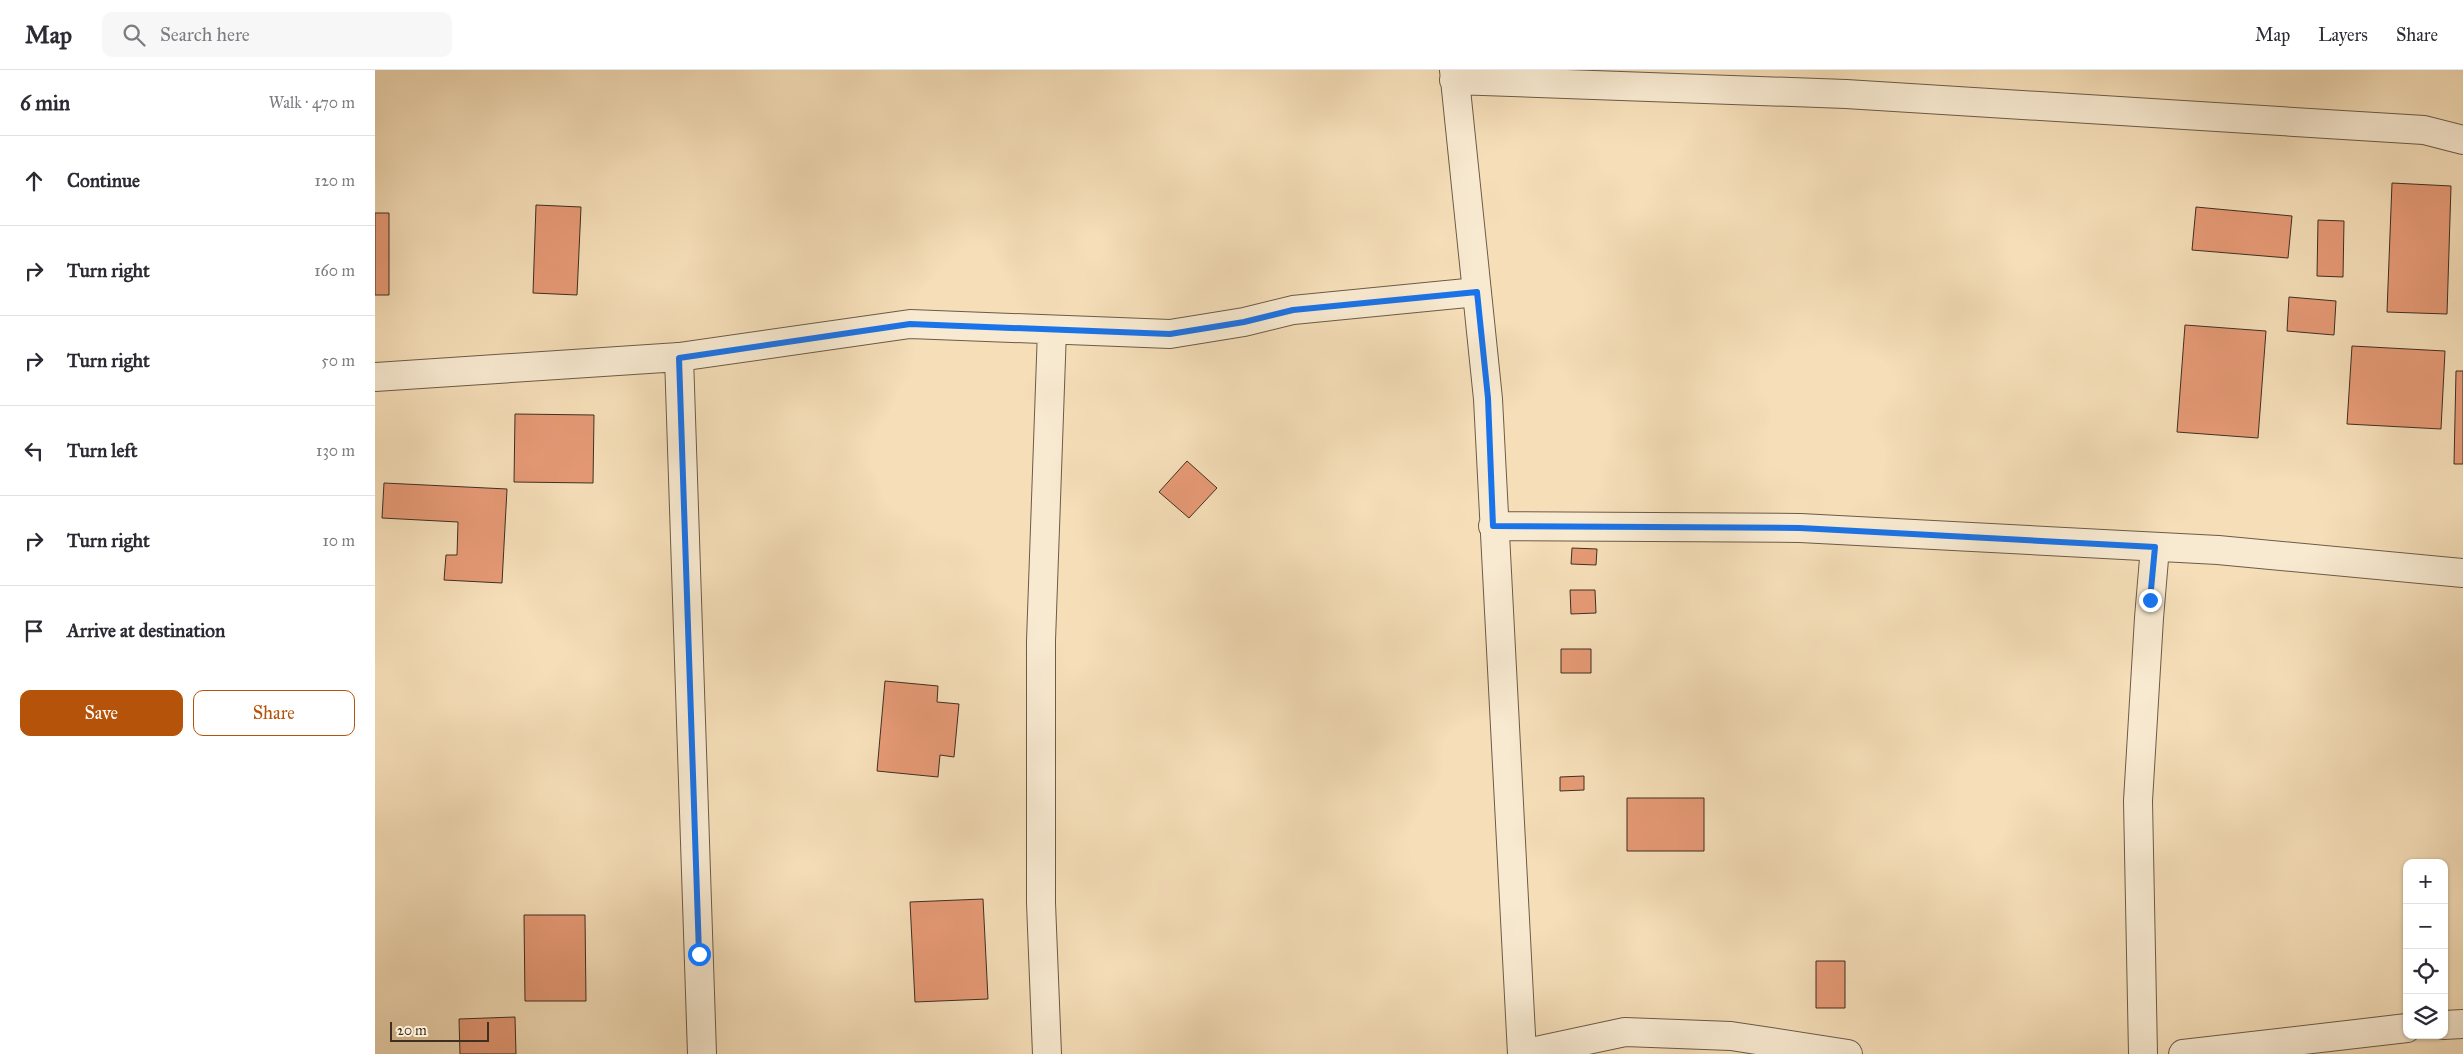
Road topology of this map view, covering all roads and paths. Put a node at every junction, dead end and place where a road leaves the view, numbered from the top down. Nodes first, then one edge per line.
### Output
1 (1454, 75) edge
2 (2463, 140) edge
3 (1477, 292) junction
4 (1052, 330) junction
5 (679, 358) junction
6 (375, 377) edge
7 (1493, 526) junction
8 (2155, 547) junction
9 (2463, 573) edge
10 (2463, 1024) edge
11 (2448, 1025) edge
12 (2403, 1029) edge
13 (2348, 1044) edge
14 (702, 1054) edge
15 (1047, 1054) edge
16 (1522, 1054) edge
17 (1849, 1054) edge
18 (2143, 1054) edge
19 (2183, 1054) edge

1 - 2 street
1 - 3 street
3 - 4 street
3 - 7 street
4 - 5 street
4 - 15 street
5 - 6 street
5 - 14 street
7 - 8 street
7 - 16 street
8 - 9 street
8 - 18 street
10 - 11 street
12 - 13 street
13 - 19 street
16 - 17 street

